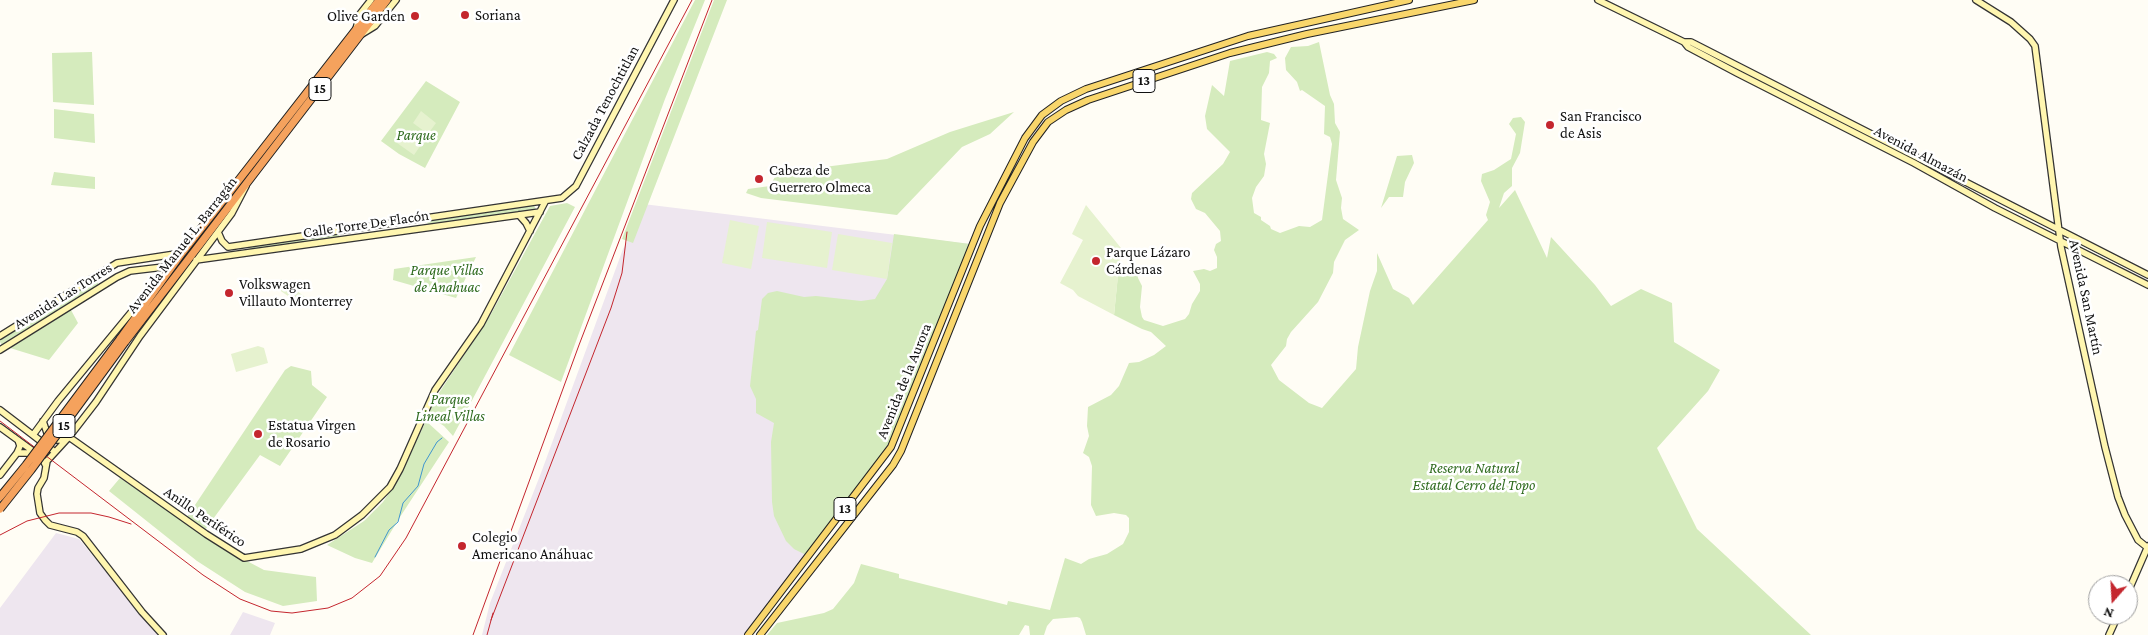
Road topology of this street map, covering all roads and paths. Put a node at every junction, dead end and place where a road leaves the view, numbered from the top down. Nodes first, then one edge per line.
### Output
1 (396, 0) edge
2 (674, 0) edge
3 (1408, 0) edge
4 (1474, 0) edge
5 (1598, 0) edge
6 (1976, 0) edge
7 (380, 1) edge
8 (1411, 13) junction
9 (1304, 23) junction
10 (362, 34) junction
11 (1307, 34) junction
12 (1684, 42) junction
13 (247, 183) junction
14 (545, 202) junction
15 (507, 207) junction
16 (540, 212) junction
17 (519, 216) junction
18 (507, 217) junction
19 (425, 219) junction
20 (426, 228) junction
21 (341, 230) junction
22 (2059, 230) junction
23 (530, 231) junction
24 (218, 232) junction
25 (342, 240) junction
26 (2061, 242) junction
27 (245, 246) junction
28 (228, 247) junction
29 (182, 254) junction
30 (246, 254) junction
31 (228, 256) junction
32 (196, 260) junction
33 (172, 266) junction
34 (102, 273) junction
35 (2148, 275) edge
36 (95, 276) junction
37 (108, 282) junction
38 (2148, 285) edge
39 (101, 286) junction
40 (156, 288) junction
41 (0, 336) edge
42 (122, 340) junction
43 (0, 350) edge
44 (923, 373) junction
45 (931, 380) junction
46 (913, 395) junction
47 (923, 399) junction
48 (0, 410) edge
49 (43, 420) junction
50 (0, 426) edge
51 (33, 436) junction
52 (68, 438) junction
53 (18, 440) junction
54 (55, 452) junction
55 (17, 453) junction
56 (46, 464) junction
57 (0, 475) edge
58 (0, 497) edge
59 (0, 509) edge
60 (2147, 550) edge
61 (2136, 575) edge
62 (163, 635) edge
63 (748, 635) edge
64 (760, 635) edge

1 - 10 street
2 - 14 street, Calzada Tenochtitlan
3 - 8 main road
3 - 9 main road, 13
4 - 8 main road, 13
5 - 12 street, Avenida Almazán
6 - 22 street, Avenida San Martín
7 - 10 highway, Avenida Manuel L. Barragán / 15
7 - 29 highway, Avenida Manuel L. Barragán / 15
8 - 11 main road, 13
9 - 11 main road
9 - 44 main road, Avenida de la Aurora / 13
10 - 13 highway, Avenida Manuel L. Barragán / 15
11 - 45 main road, Avenida de la Aurora / 13
12 - 22 street, Avenida Almazán
12 - 26 street, Avenida Almazán
13 - 24 street
13 - 42 highway, Avenida Manuel L. Barragán / 15
14 - 15 street, Calle Torre De Flacón
14 - 16 street, Anillo Periférico
15 - 18 street
15 - 19 street, Calle Torre De Flacón
16 - 17 street, Calle Torre De Flacón
16 - 23 street, Anillo Periférico
17 - 18 street, Calle Torre De Flacón
17 - 23 street
18 - 20 street, Calle Torre De Flacón
19 - 20 street
19 - 21 street, Calle Torre De Flacón
20 - 25 street, Calle Torre De Flacón
21 - 25 street
21 - 27 street, Calle Torre De Flacón
22 - 26 street, Avenida San Martín
22 - 35 street, Avenida Almazán
23 - 52 street, Anillo Periférico
24 - 28 street
24 - 32 street
25 - 30 street, Calle Torre De Flacón
26 - 38 street, Avenida Almazán
26 - 60 street, Avenida San Martín
27 - 28 street, Calle Torre De Flacón
27 - 30 street
28 - 31 street
29 - 33 highway, Avenida Manuel L. Barragán / 15
29 - 34 street, Avenida Las Torres
30 - 31 street, Calle Torre De Flacón
31 - 32 street, Calle Torre De Flacón
32 - 52 street
33 - 37 street, Avenida Las Torres
33 - 40 highway, Avenida Manuel L. Barragán / 15
34 - 36 street, Avenida Las Torres
34 - 37 street
36 - 39 street
36 - 41 street, Avenida Las Torres
37 - 39 street, Avenida Las Torres
39 - 43 street, Avenida Las Torres
40 - 42 highway, Avenida Manuel L. Barragán / 15
40 - 49 street
42 - 58 highway, Avenida Manuel L. Barragán / 15, bridge
42 - 59 highway, Avenida Manuel L. Barragán / 15, bridge
44 - 45 main road
44 - 46 main road, Avenida de la Aurora / 13
45 - 47 main road, Avenida de la Aurora / 13
46 - 47 main road
46 - 63 main road, Avenida de la Aurora / 13
47 - 64 main road, Avenida de la Aurora / 13
48 - 51 street
49 - 51 street
49 - 52 street, Anillo Periférico
50 - 53 street
51 - 54 street
52 - 54 street
53 - 55 street
53 - 56 street
54 - 56 street
55 - 56 street
55 - 57 street
56 - 62 street
60 - 61 street

